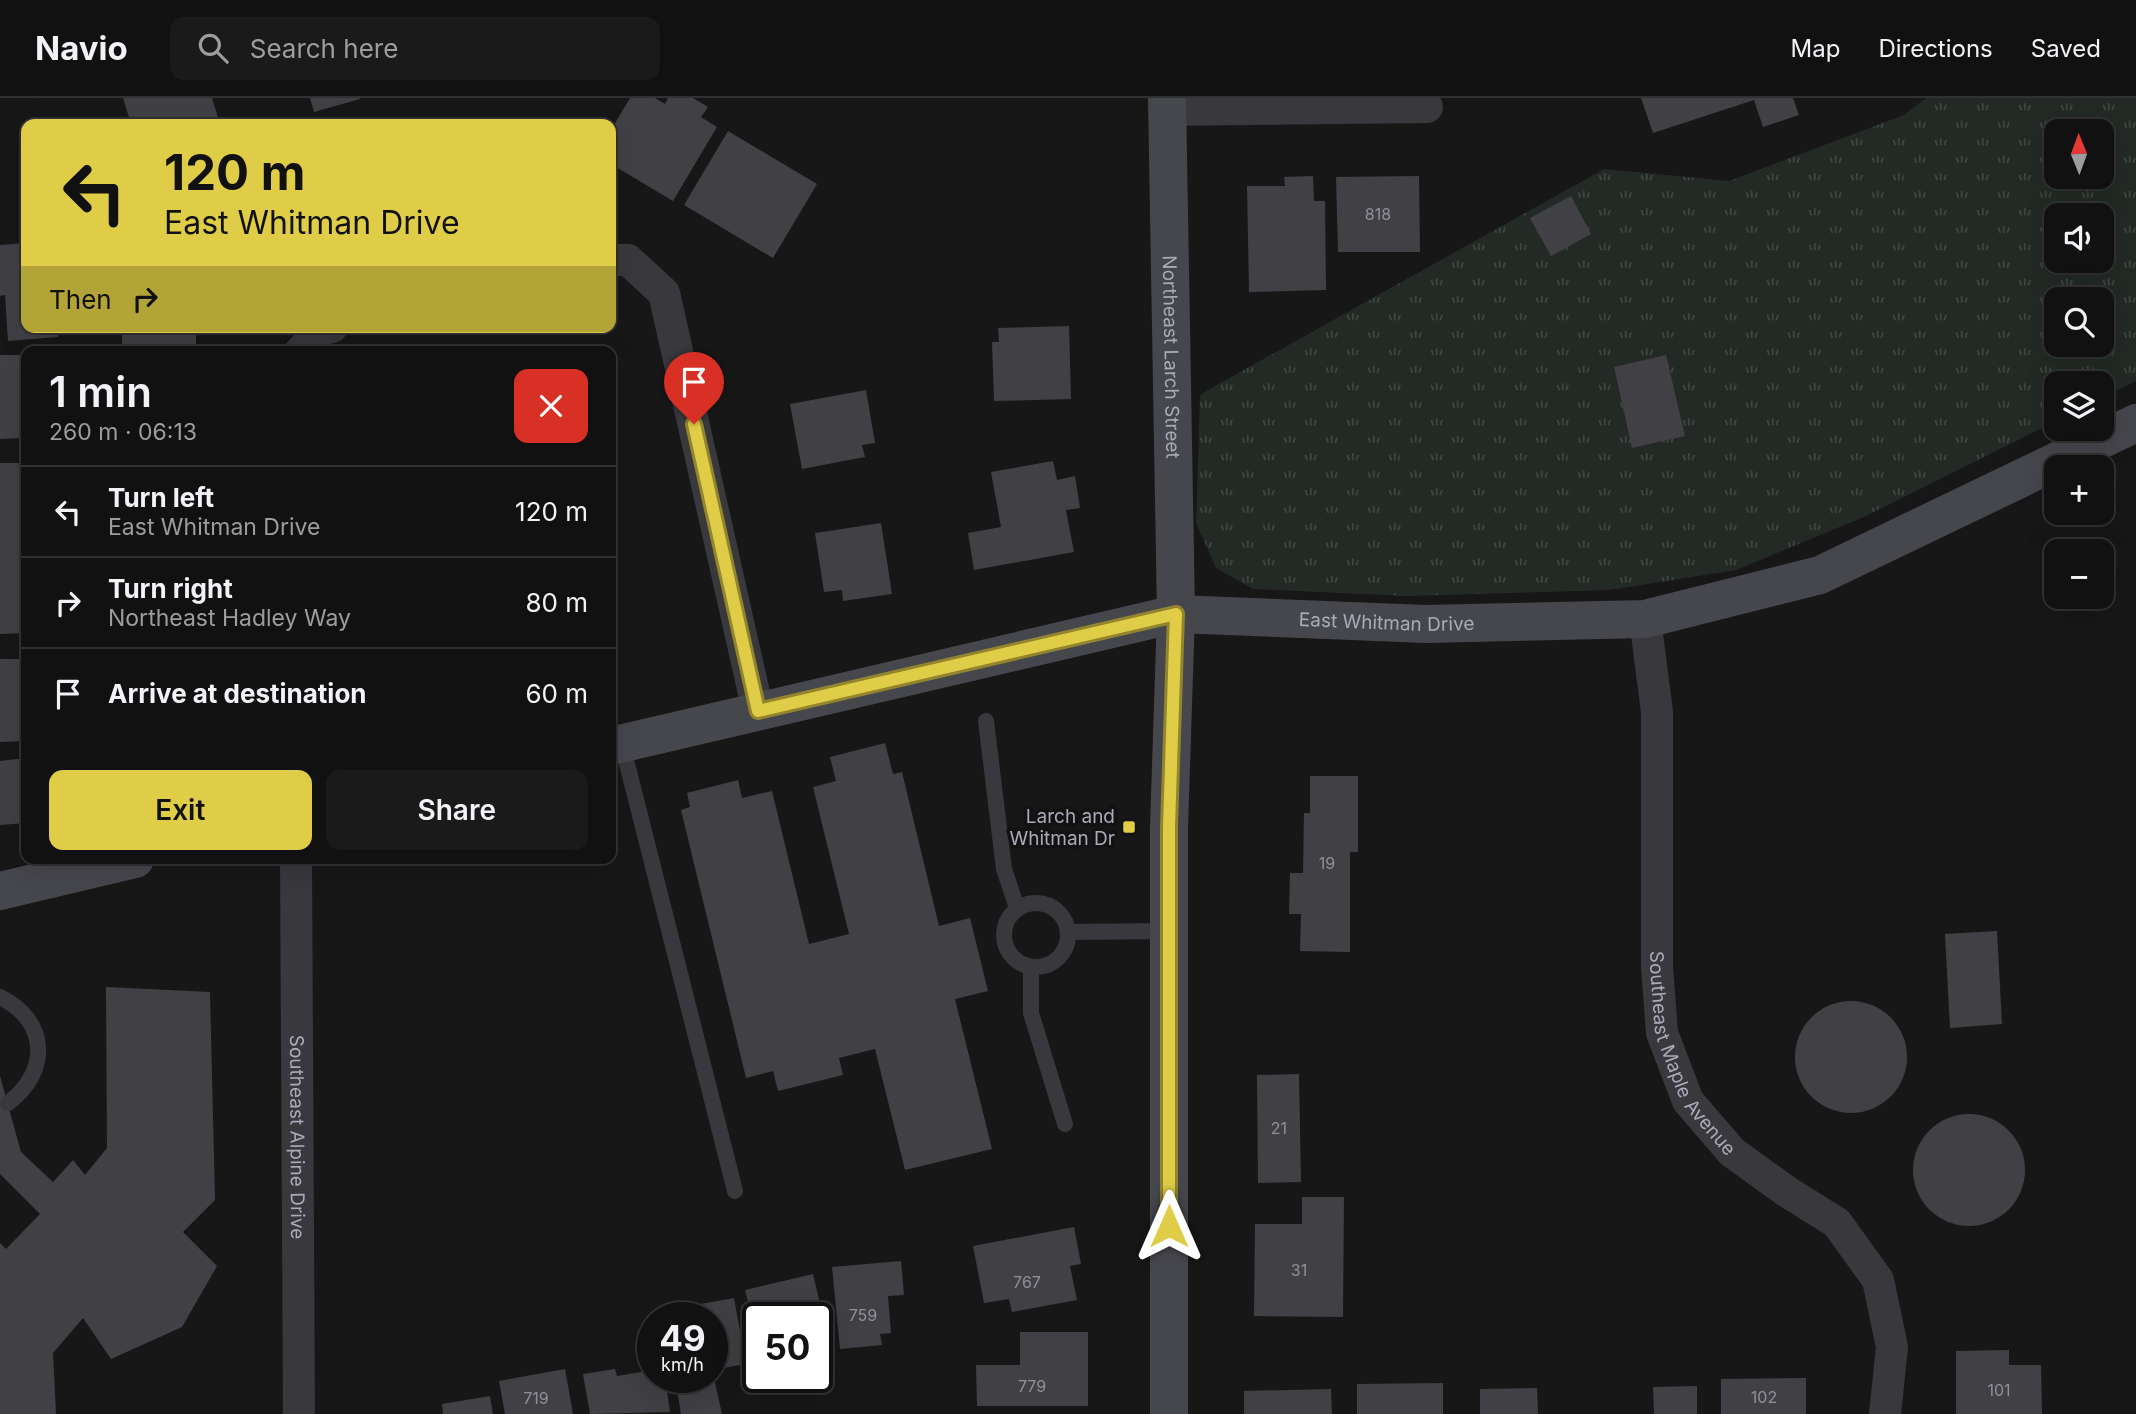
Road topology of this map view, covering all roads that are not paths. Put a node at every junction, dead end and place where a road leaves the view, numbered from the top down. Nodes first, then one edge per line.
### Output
1 (1167, 104) edge
2 (1427, 107) dead end
3 (616, 260) edge
4 (318, 333) edge
5 (306, 346) edge
6 (2136, 423) edge
7 (1176, 614) junction
8 (1645, 618) junction
9 (758, 711) junction
10 (986, 721) dead end
11 (616, 745) edge
12 (114, 864) edge
13 (296, 864) edge
14 (0, 891) edge
15 (1017, 908) junction
16 (1169, 931) junction
17 (1068, 932) junction
18 (1031, 967) junction
19 (0, 997) edge
20 (8, 1104) dead end
21 (1065, 1124) dead end
22 (735, 1191) dead end
23 (299, 1414) edge
24 (1168, 1414) edge
25 (1885, 1414) edge

1 - 2 street
1 - 7 main road, Northeast Larch Street
3 - 9 street
4 - 5 street
6 - 8 main road, East Whitman Drive
7 - 8 main road, East Whitman Drive
7 - 9 main road, East Whitman Drive
7 - 16 main road, Northeast Larch Street
8 - 25 street, Southeast Maple Avenue
9 - 11 main road, East Whitman Drive
10 - 15 lane
11 - 22 lane
12 - 14 main road
13 - 23 street, Southeast Alpine Drive
15 - 17 lane
15 - 18 lane
16 - 17 lane
16 - 24 main road, Northeast Larch Street
17 - 18 lane
18 - 21 lane
19 - 20 lane

